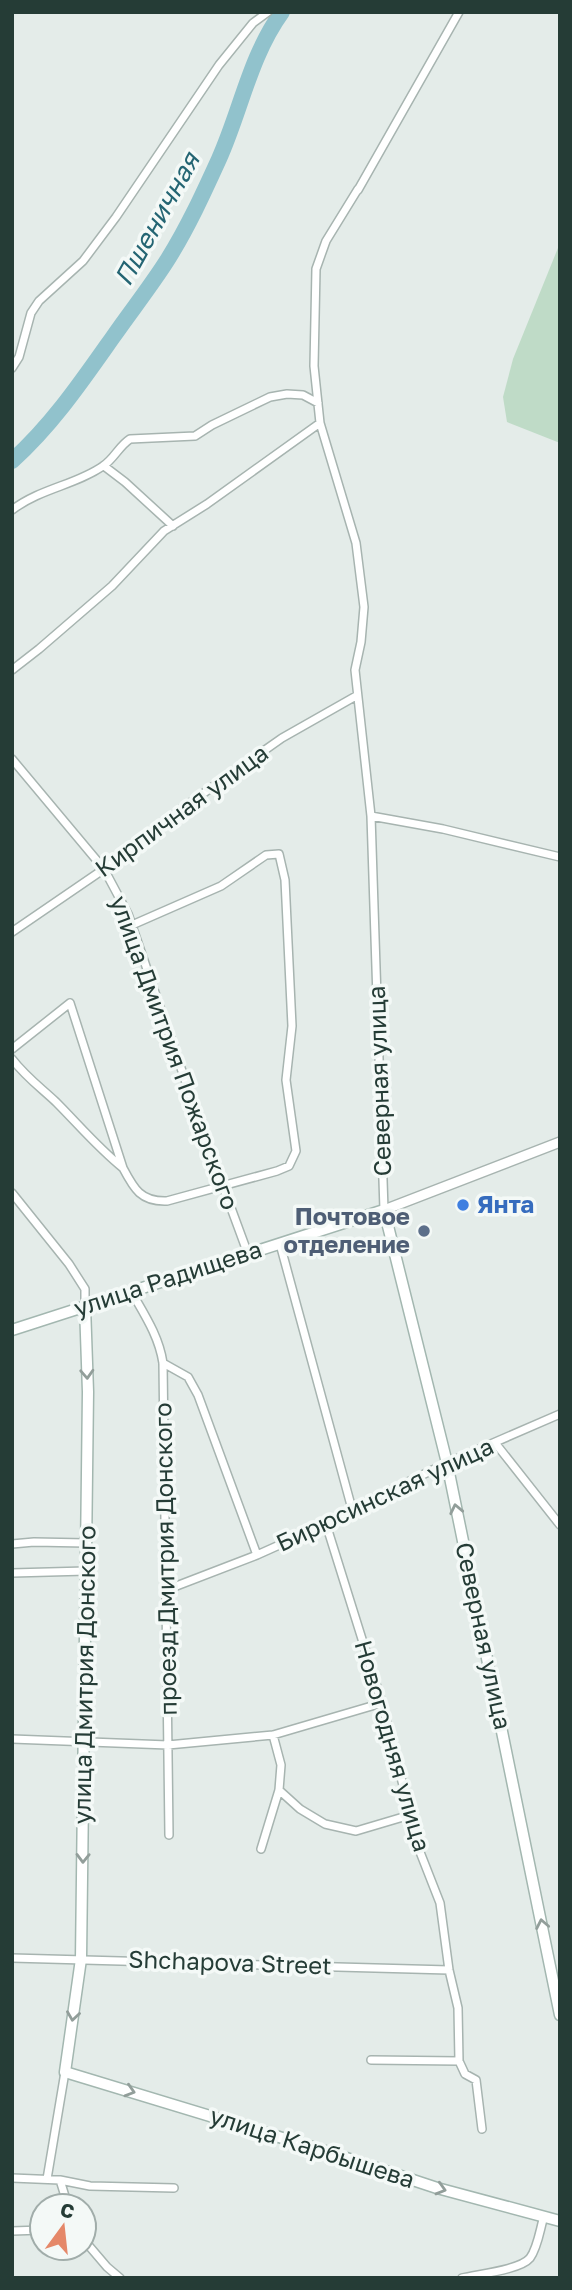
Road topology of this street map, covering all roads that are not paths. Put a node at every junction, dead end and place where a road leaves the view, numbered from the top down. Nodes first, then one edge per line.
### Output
1 (268, 12) edge
2 (459, 12) edge
3 (12, 368) edge
4 (318, 403) junction
5 (320, 423) junction
6 (104, 466) junction
7 (12, 510) edge
8 (173, 526) junction
9 (12, 670) edge
10 (356, 696) junction
11 (12, 759) edge
12 (371, 816) junction
13 (560, 857) edge
14 (104, 869) junction
15 (132, 925) junction
16 (12, 932) edge
17 (12, 1049) edge
18 (12, 1059) edge
19 (560, 1142) edge
20 (123, 1168) junction
21 (223, 1186) junction
22 (13, 1196) edge
23 (384, 1210) junction
24 (280, 1244) junction
25 (248, 1254) junction
26 (131, 1290) junction
27 (85, 1306) junction
28 (12, 1330) edge
29 (163, 1363) junction
30 (559, 1416) edge
31 (496, 1444) junction
32 (447, 1463) junction
33 (352, 1509) junction
34 (326, 1524) junction
35 (560, 1525) edge
36 (86, 1543) junction
37 (12, 1544) edge
38 (257, 1555) junction
39 (86, 1571) junction
40 (12, 1573) edge
41 (166, 1591) junction
42 (382, 1703) junction
43 (273, 1735) junction
44 (12, 1739) edge
45 (84, 1741) junction
46 (168, 1745) junction
47 (279, 1790) junction
48 (410, 1815) junction
49 (169, 1835) dead end
50 (261, 1849) dead end
51 (12, 1958) edge
52 (81, 1959) junction
53 (449, 1970) junction
54 (560, 2015) edge
55 (371, 2060) dead end
56 (459, 2061) junction
57 (65, 2072) junction
58 (482, 2129) dead end
59 (12, 2178) edge
60 (47, 2179) junction
61 (60, 2180) junction
62 (174, 2188) dead end
63 (64, 2192) edge
64 (544, 2216) junction
65 (560, 2221) edge
66 (98, 2256) edge
67 (120, 2278) edge
68 (462, 2278) edge

1 - 3 street
2 - 4 street, Северная улица
4 - 5 street, Северная улица
4 - 6 street
5 - 8 street
5 - 10 street, Северная улица
6 - 7 street
6 - 8 street
8 - 9 street
10 - 12 street, Северная улица
10 - 14 street, Кирпичная улица
11 - 14 street, улица Дмитрия Пожарского
12 - 13 street
12 - 23 street, Северная улица
14 - 15 street, улица Дмитрия Пожарского
14 - 16 street, Кирпичная улица
15 - 21 street, улица Дмитрия Пожарского
15 - 21 street
17 - 20 street
18 - 20 street
19 - 23 street, улица Радищева
20 - 21 street
21 - 25 street, улица Дмитрия Пожарского
22 - 27 street, улица Дмитрия Донского
23 - 24 main road, улица Радищева
23 - 32 main road, Северная улица
24 - 25 main road, улица Радищева
24 - 33 street
25 - 26 main road, улица Радищева
26 - 27 main road, улица Радищева
26 - 29 street, проезд Дмитрия Донского
27 - 28 main road, улица Радищева
27 -> 36 main road, улица Дмитрия Донского
29 - 38 street, Бирюсинская улица
29 - 41 street, проезд Дмитрия Донского
30 - 31 street, Бирюсинская улица
31 - 32 street, Бирюсинская улица
31 - 35 street
32 - 33 street, Бирюсинская улица
54 -> 32 main road, Северная улица
33 - 34 street, Бирюсинская улица
34 - 38 street, Бирюсинская улица
34 - 42 street, Новогодняя улица
36 - 37 street
36 - 39 main road, улица Дмитрия Донского
38 - 41 street
39 - 40 street
39 - 45 main road, улица Дмитрия Донского
41 - 46 street, проезд Дмитрия Донского
42 - 43 street
42 - 48 street, Новогодняя улица
43 - 46 street
43 - 47 street
44 - 45 street
45 - 46 street
45 -> 52 main road, улица Дмитрия Донского
46 - 49 street, проезд Дмитрия Донского
47 - 48 street
47 - 50 street
48 - 53 street, Новогодняя улица
51 - 52 street, Shchapova Street
52 - 53 street, Shchapova Street
52 -> 57 main road, улица Дмитрия Донского
53 - 56 street, Новогодняя улица
55 - 56 street
56 - 58 street
57 - 60 street, улица Дмитрия Донского
57 -> 64 main road, улица Карбышева
59 - 60 street
60 - 61 street
61 - 62 street
61 - 63 street
64 - 65 main road, улица Карбышева
64 - 68 street
66 - 67 street

